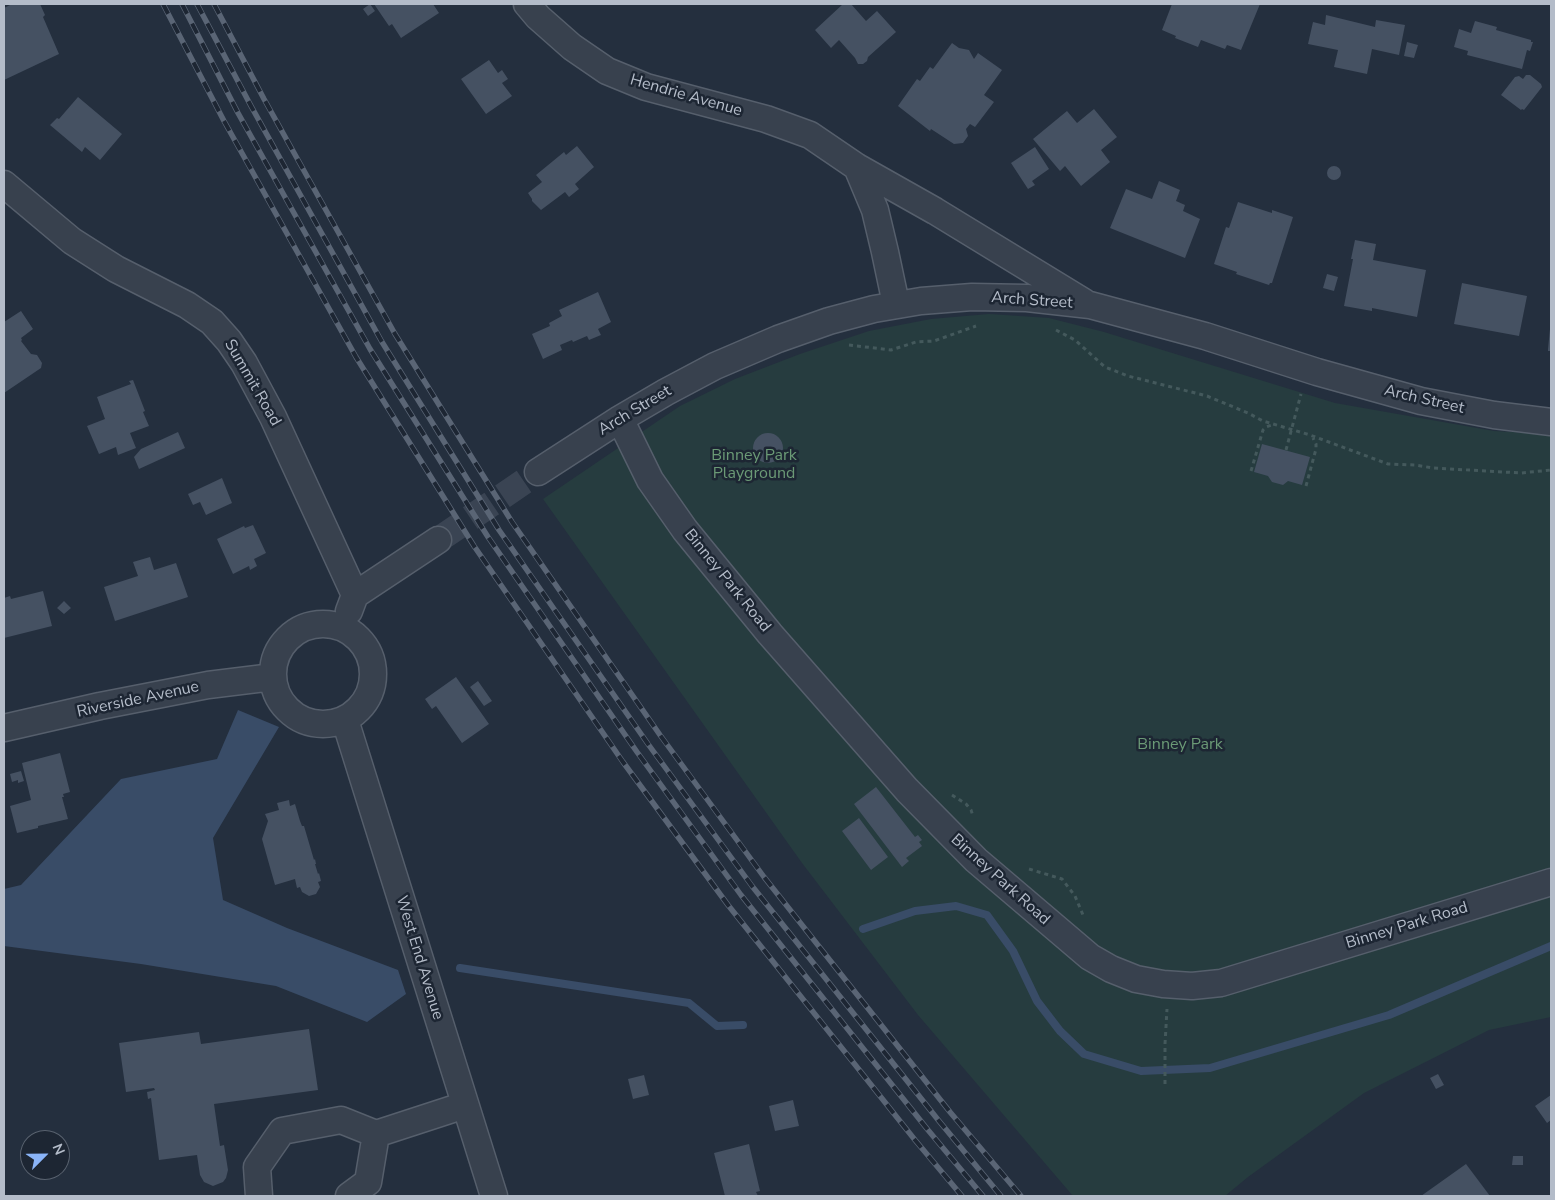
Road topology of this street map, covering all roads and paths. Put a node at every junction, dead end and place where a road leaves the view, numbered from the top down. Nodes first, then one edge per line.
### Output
1 (527, 4) edge
2 (857, 167) junction
3 (4, 184) edge
4 (896, 304) junction
5 (1090, 305) junction
6 (982, 325) dead end
7 (1048, 326) dead end
8 (841, 345) dead end
9 (1308, 369) junction
10 (620, 418) junction
11 (1551, 422) edge
12 (1275, 424) junction
13 (1290, 429) junction
14 (1310, 435) junction
15 (1286, 450) dead end
16 (1551, 470) edge
17 (1251, 471) dead end
18 (538, 472) tunnel mouth
19 (1306, 486) dead end
20 (438, 540) tunnel mouth
21 (355, 595) junction
22 (343, 628) junction
23 (273, 677) junction
24 (345, 720) junction
25 (4, 728) edge
26 (945, 791) dead end
27 (974, 820) dead end
28 (1024, 866) dead end
29 (1551, 882) edge
30 (1088, 922) dead end
31 (1163, 984) junction
32 (1166, 1084) dead end
33 (465, 1105) junction
34 (376, 1134) junction
35 (259, 1196) edge
36 (349, 1196) edge
37 (494, 1196) edge

1 - 2 street, Hendrie Avenue
2 - 4 street
2 - 5 street, Hendrie Avenue
3 - 21 street, Summit Road
4 - 5 street, Arch Street
4 - 10 street, Arch Street
5 - 9 street, Arch Street
6 - 8 path
7 - 12 path
9 - 11 street, Arch Street
9 - 13 path
10 - 18 street, Arch Street
10 - 31 street, Binney Park Road
12 - 13 path
12 - 17 path
13 - 14 path
13 - 15 path
14 - 16 path
14 - 19 path
20 - 21 street
21 - 22 street
22 - 23 street
22 - 24 street
23 - 24 street
23 - 25 street, Riverside Avenue
24 - 33 street, West End Avenue
26 - 27 path
28 - 30 path
29 - 31 street, Binney Park Road
31 - 32 path
33 - 34 street
33 - 37 street, West End Avenue
34 - 35 street
34 - 36 street

